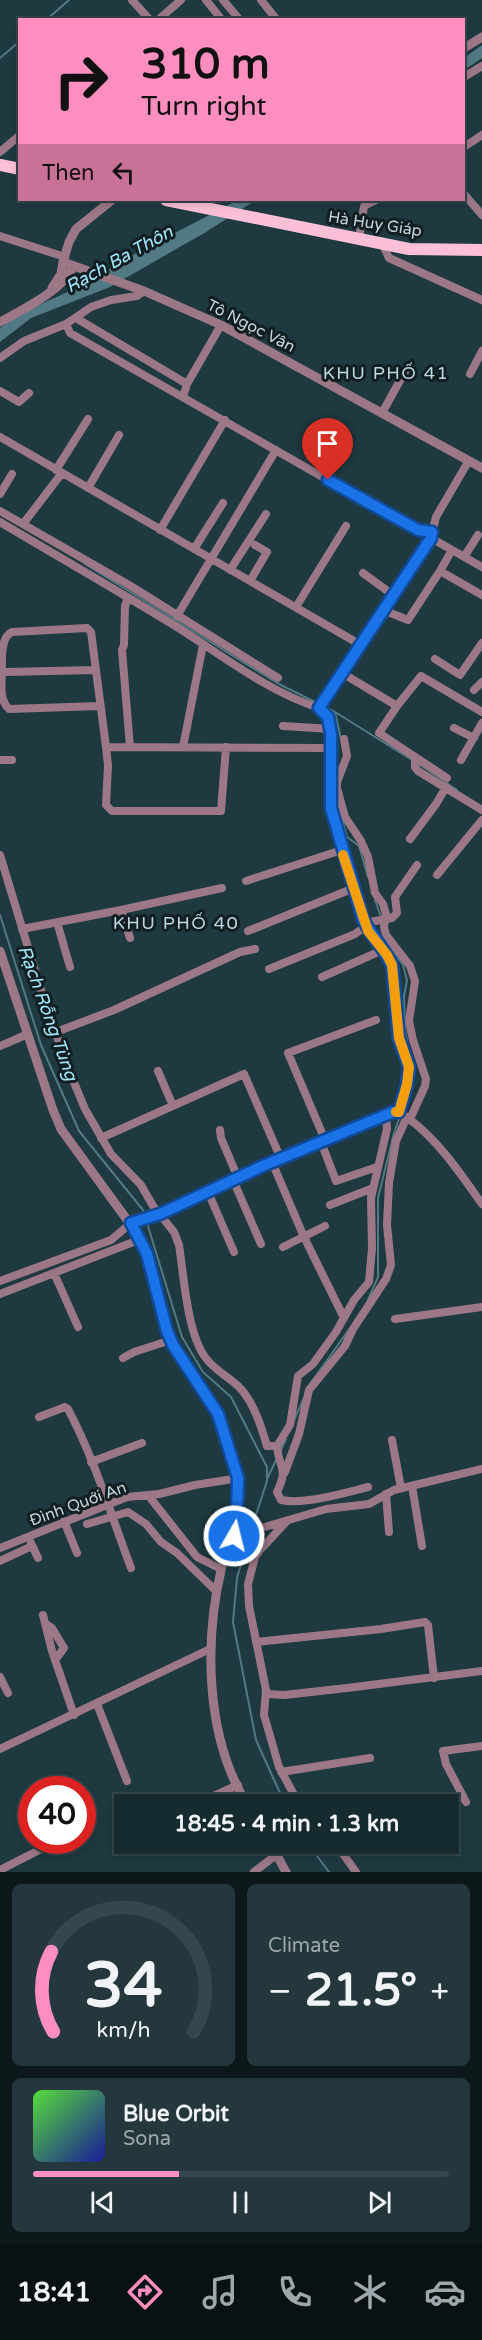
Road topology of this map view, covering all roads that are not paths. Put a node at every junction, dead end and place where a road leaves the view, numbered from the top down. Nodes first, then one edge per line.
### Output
1 (132, 0) edge
2 (181, 0) edge
3 (206, 0) edge
4 (224, 0) edge
5 (261, 0) edge
6 (148, 18) edge
7 (160, 18) edge
8 (220, 18) edge
9 (236, 18) edge
10 (275, 18) edge
11 (482, 37) edge
12 (465, 47) edge
13 (482, 66) edge
14 (465, 75) edge
15 (482, 135) edge
16 (18, 137) edge
17 (465, 146) edge
18 (0, 152) edge
19 (0, 165) edge
20 (18, 169) edge
21 (465, 195) edge
22 (111, 201) edge
23 (172, 201) edge
24 (374, 201) edge
25 (482, 215) edge
26 (0, 236) edge
27 (359, 239) junction
28 (382, 243) junction
29 (482, 250) edge
30 (64, 260) junction
31 (73, 267) junction
32 (144, 291) junction
33 (49, 292) junction
34 (482, 300) edge
35 (76, 318) junction
36 (0, 322) edge
37 (66, 324) junction
38 (221, 325) junction
39 (482, 351) edge
40 (0, 358) edge
41 (408, 366) dead end
42 (470, 374) dead end
43 (185, 390) junction
44 (0, 391) edge
45 (29, 393) dead end
46 (382, 413) junction
47 (88, 419) dead end
48 (225, 420) junction
49 (119, 435) dead end
50 (0, 437) edge
51 (276, 450) junction
52 (468, 462) junction
53 (482, 468) edge
54 (59, 471) junction
55 (12, 474) dead end
56 (88, 489) junction
57 (0, 494) edge
58 (223, 504) dead end
59 (0, 510) edge
60 (266, 514) dead end
61 (0, 522) edge
62 (23, 524) junction
63 (346, 526) dead end
64 (160, 530) junction
65 (432, 535) junction
66 (478, 535) dead end
67 (255, 545) dead end
68 (194, 549) junction
69 (452, 550) junction
70 (466, 554) junction
71 (212, 559) junction
72 (482, 567) edge
73 (230, 570) junction
74 (440, 571) junction
75 (363, 573) dead end
76 (250, 581) junction
77 (393, 595) junction
78 (482, 595) edge
79 (128, 598) junction
80 (297, 607) junction
81 (383, 610) junction
82 (177, 616) junction
83 (203, 639) junction
84 (482, 643) edge
85 (361, 645) junction
86 (435, 659) dead end
87 (96, 670) junction
88 (342, 673) junction
89 (2, 674) junction
90 (278, 678) dead end
91 (482, 682) edge
92 (0, 686) edge
93 (474, 690) dead end
94 (322, 705) junction
95 (100, 706) junction
96 (396, 706) junction
97 (482, 712) edge
98 (482, 723) edge
99 (284, 726) dead end
100 (454, 728) dead end
101 (331, 729) junction
102 (474, 738) junction
103 (344, 740) dead end
104 (106, 747) junction
105 (130, 747) junction
106 (183, 747) junction
107 (226, 747) junction
108 (332, 748) junction
109 (0, 760) edge
110 (12, 760) dead end
111 (461, 760) dead end
112 (447, 782) junction
113 (482, 810) edge
114 (482, 820) edge
115 (410, 839) dead end
116 (342, 850) junction
117 (0, 855) edge
118 (417, 865) dead end
119 (437, 875) dead end
120 (246, 881) dead end
121 (222, 888) dead end
122 (354, 888) junction
123 (121, 910) junction
124 (384, 920) junction
125 (57, 922) junction
126 (367, 924) junction
127 (22, 929) junction
128 (248, 930) dead end
129 (130, 938) dead end
130 (380, 946) junction
131 (255, 949) dead end
132 (0, 951) edge
133 (70, 967) dead end
134 (269, 969) dead end
135 (322, 977) dead end
136 (376, 1020) dead end
137 (56, 1032) junction
138 (28, 1034) junction
139 (0, 1046) edge
140 (158, 1071) dead end
141 (173, 1106) junction
142 (386, 1115) junction
143 (405, 1116) junction
144 (220, 1130) dead end
145 (101, 1138) junction
146 (323, 1141) junction
147 (281, 1159) junction
148 (272, 1162) junction
149 (377, 1167) junction
150 (235, 1179) junction
151 (373, 1188) junction
152 (208, 1192) junction
153 (482, 1204) edge
154 (330, 1205) dead end
155 (159, 1215) junction
156 (134, 1224) junction
157 (325, 1226) dead end
158 (304, 1237) junction
159 (141, 1239) junction
160 (261, 1244) dead end
161 (283, 1247) dead end
162 (234, 1251) dead end
163 (54, 1273) junction
164 (0, 1281) edge
165 (0, 1294) edge
166 (482, 1307) edge
167 (344, 1318) junction
168 (394, 1319) dead end
169 (78, 1327) dead end
170 (171, 1340) junction
171 (123, 1358) dead end
172 (39, 1417) dead end
173 (392, 1440) dead end
174 (142, 1443) dead end
175 (277, 1446) junction
176 (91, 1462) junction
177 (482, 1469) edge
178 (283, 1473) junction
179 (238, 1478) junction
180 (412, 1486) junction
181 (368, 1487) dead end
182 (401, 1488) junction
183 (386, 1494) junction
184 (148, 1495) junction
185 (107, 1505) junction
186 (111, 1517) junction
187 (288, 1520) junction
188 (64, 1521) junction
189 (87, 1524) dead end
190 (389, 1532) dead end
191 (238, 1535) junction
192 (28, 1536) junction
193 (32, 1546) junction
194 (422, 1546) dead end
195 (0, 1548) edge
196 (232, 1548) junction
197 (258, 1550) junction
198 (77, 1553) dead end
199 (38, 1557) dead end
200 (0, 1562) edge
201 (131, 1568) dead end
202 (221, 1569) junction
203 (216, 1591) junction
204 (43, 1615) dead end
205 (256, 1642) junction
206 (210, 1649) junction
207 (482, 1671) edge
208 (0, 1677) edge
209 (434, 1678) junction
210 (8, 1693) dead end
211 (266, 1694) junction
212 (97, 1704) junction
213 (74, 1714) junction
214 (482, 1746) edge
215 (0, 1749) edge
216 (370, 1758) dead end
217 (281, 1772) junction
218 (127, 1781) dead end
219 (238, 1785) junction
220 (218, 1794) edge
221 (242, 1794) edge
222 (293, 1794) edge
223 (466, 1803) dead end
224 (31, 1854) edge
225 (343, 1854) edge
226 (276, 1855) joint
227 (0, 1869) edge
228 (254, 1872) edge
229 (286, 1872) edge
230 (356, 1872) edge

1 - 6 street
2 - 7 street
3 - 8 street
4 - 9 street
5 - 10 street
11 - 12 street
13 - 14 street
15 - 17 street
16 - 18 street
19 - 20 main road
21 - 25 street
22 - 30 street
23 - 27 main road, Hà Huy Giáp
24 - 27 street
26 - 30 street, Tô Ngọc Vân
27 - 28 main road, Hà Huy Giáp
28 - 29 main road, Hà Huy Giáp
28 - 34 street
30 - 31 street, Tô Ngọc Vân
30 - 33 street
31 - 32 street, Tô Ngọc Vân
31 - 33 street
32 - 35 street
32 - 38 street, Tô Ngọc Vân
33 - 36 street
35 - 37 street
35 - 43 street
37 - 40 street
37 - 43 street
38 - 43 street
38 - 46 street, Tô Ngọc Vân
39 - 42 street
41 - 46 street
43 - 48 street
44 - 45 street
46 - 52 street, Tô Ngọc Vân
47 - 54 street
48 - 51 street
48 - 64 street
49 - 56 street
50 - 54 street
51 - 65 street
51 - 71 street
52 - 53 street, Tô Ngọc Vân
52 - 65 street
54 - 56 street
54 - 62 street
55 - 57 street
56 - 64 street
58 - 68 street
59 - 62 street
60 - 73 street
61 - 79 street
62 - 82 street
63 - 80 street
64 - 68 street
65 - 69 street
65 - 77 street
66 - 70 street
67 - 76 street
68 - 71 street
69 - 70 street
69 - 74 street
70 - 72 street
71 - 73 street
71 - 82 street
73 - 76 street
74 - 78 street
74 - 81 street
75 - 77 street
76 - 80 street
77 - 81 street
79 - 83 street
79 - 105 street
80 - 85 street
81 - 85 street
82 - 83 street
83 - 90 street
83 - 94 street
83 - 106 street
84 - 86 street
85 - 88 street
87 - 89 street
87 - 89 street
87 - 95 street
88 - 94 street
88 - 96 street
89 - 92 street
91 - 93 street
92 - 95 street
94 - 101 street
95 - 104 street
96 - 97 street
96 - 112 street
98 - 102 street
99 - 101 street
100 - 102 street
101 - 108 street
102 - 111 street
103 - 124 street
104 - 105 street
104 - 107 street
105 - 106 street
106 - 107 street
107 - 108 street
108 - 116 street
109 - 110 street
112 - 113 street
112 - 115 street
114 - 119 street
116 - 120 street
116 - 122 street
117 - 127 street
118 - 124 street
121 - 123 street
122 - 126 street
122 - 128 street
123 - 125 street
123 - 129 street
124 - 126 street
124 - 143 street
125 - 127 street
125 - 133 street
126 - 130 street
126 - 134 street
127 - 137 street
130 - 135 street
130 - 143 street
131 - 137 street
132 - 138 street
136 - 146 street
137 - 145 street
138 - 139 street
138 - 156 street
140 - 141 street
141 - 145 street
141 - 147 street
142 - 143 street
142 - 146 street
142 - 149 street
143 - 153 street
143 - 178 street
144 - 150 street
145 - 155 street
146 - 147 street
146 - 149 street
147 - 148 street
148 - 150 street
148 - 158 street
149 - 151 street
150 - 152 street
150 - 160 street
151 - 154 street
151 - 167 street
152 - 155 street
152 - 162 street
155 - 156 street
155 - 175 street
156 - 159 street
156 - 164 street
157 - 158 street
158 - 161 street
158 - 167 street
159 - 163 street
159 - 170 street
163 - 165 street
163 - 169 street
166 - 168 street
167 - 175 street
170 - 171 street
170 - 179 street
172 - 176 street
173 - 182 street
174 - 176 street
175 - 178 street
176 - 185 street
177 - 180 street
178 - 181 street
179 - 184 street, Đình Quới An
179 - 191 street
180 - 182 street
180 - 194 street
182 - 183 street
183 - 187 street
183 - 190 street
184 - 185 street, Đình Quới An
184 - 202 street
185 - 186 street
185 - 188 street, Đình Quới An
186 - 189 street
186 - 201 street
186 - 203 street
187 - 191 street
187 - 197 street
188 - 192 street, Đình Quới An
188 - 198 street
191 - 196 street
192 - 193 street
192 - 195 street, Đình Quới An
193 - 199 street
193 - 200 street
196 - 197 street
196 - 202 street
197 - 205 street
202 - 203 street
203 - 206 street
204 - 213 street
205 - 209 street
205 - 211 street
206 - 212 street
206 - 219 street
207 - 209 street
208 - 210 street
209 - 211 street
211 - 217 street
212 - 213 street
212 - 218 street
213 - 215 street
214 - 223 street
216 - 217 street
217 - 222 street
219 - 220 street
219 - 221 street
224 - 227 street
225 - 230 street
226 - 228 street
226 - 229 street

